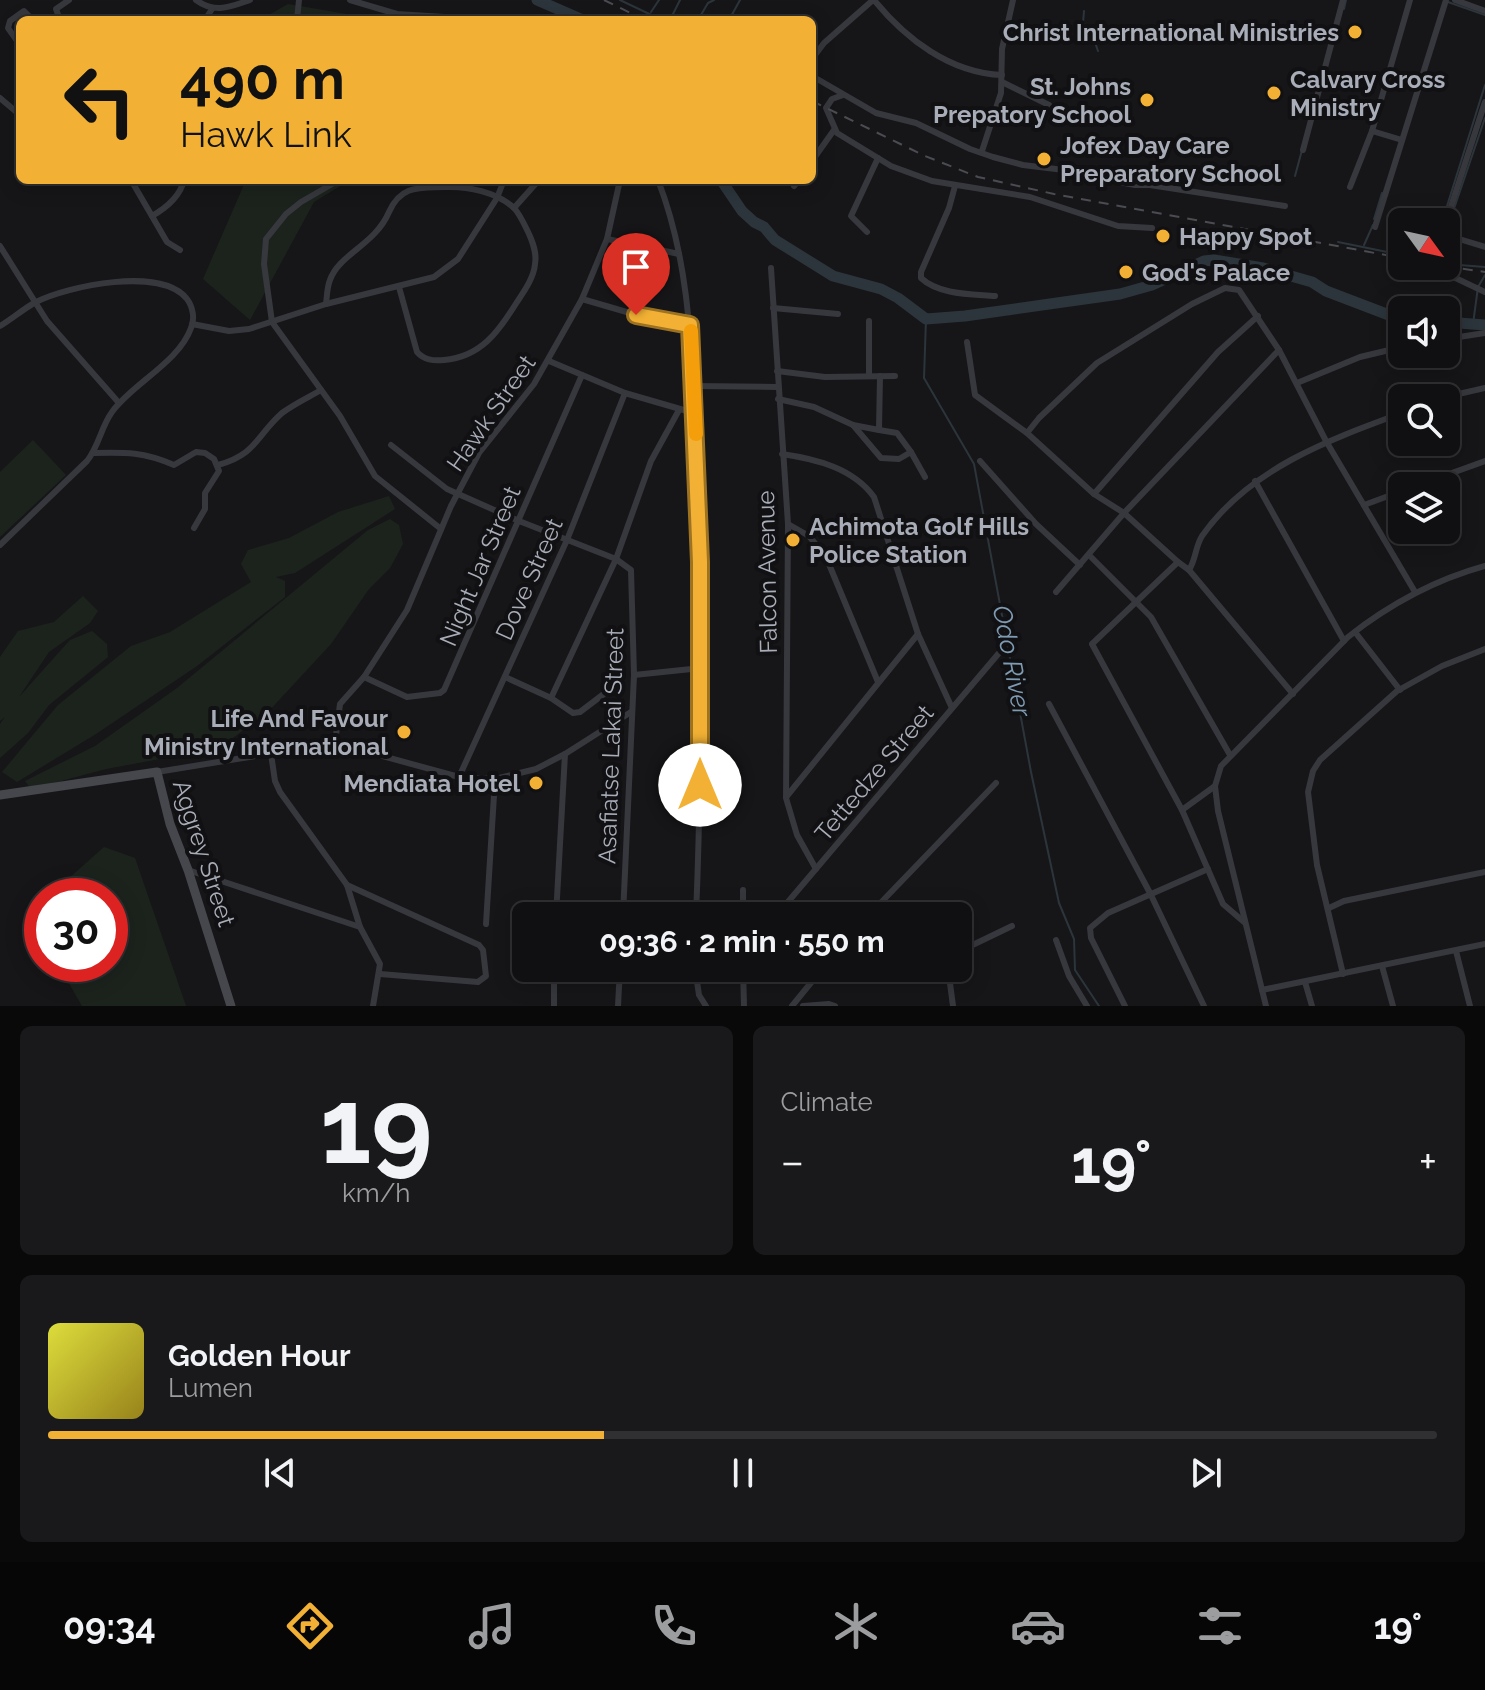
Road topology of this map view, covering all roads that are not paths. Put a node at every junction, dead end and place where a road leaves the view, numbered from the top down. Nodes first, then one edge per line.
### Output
1 (69, 0) edge
2 (196, 0) edge
3 (250, 0) edge
4 (350, 0) edge
5 (874, 0) edge
6 (1013, 0) edge
7 (1343, 0) edge
8 (1410, 0) edge
9 (1446, 0) edge
10 (1455, 0) edge
11 (212, 9) junction
12 (1485, 11) edge
13 (59, 16) edge
14 (208, 16) edge
15 (429, 16) edge
16 (16, 17) edge
17 (16, 39) edge
18 (816, 54) edge
19 (816, 78) edge
20 (1002, 78) junction
21 (843, 95) junction
22 (0, 98) edge
23 (1485, 102) edge
24 (1049, 105) dead end
25 (16, 112) edge
26 (834, 130) junction
27 (1372, 131) junction
28 (1402, 140) junction
29 (1303, 150) dead end
30 (982, 151) junction
31 (816, 155) edge
32 (878, 158) junction
33 (133, 184) edge
34 (183, 184) edge
35 (332, 184) edge
36 (502, 184) edge
37 (535, 184) edge
38 (619, 184) edge
39 (659, 184) edge
40 (955, 186) junction
41 (1350, 187) dead end
42 (497, 198) junction
43 (1285, 206) dead end
44 (514, 208) junction
45 (1451, 208) edge
46 (152, 216) junction
47 (1375, 227) dead end
48 (1152, 228) dead end
49 (867, 232) dead end
50 (607, 239) junction
51 (1460, 239) edge
52 (0, 246) edge
53 (1485, 247) edge
54 (180, 250) dead end
55 (679, 254) junction
56 (771, 268) dead end
57 (1460, 280) edge
58 (399, 287) junction
59 (1485, 292) edge
60 (995, 296) dead end
61 (582, 299) junction
62 (37, 302) junction
63 (326, 304) junction
64 (773, 308) junction
65 (838, 314) dead end
66 (1258, 316) junction
67 (869, 321) dead end
68 (272, 322) junction
69 (192, 324) junction
70 (690, 325) junction
71 (0, 326) edge
72 (1485, 333) edge
73 (1460, 337) edge
74 (967, 342) dead end
75 (1279, 350) junction
76 (1388, 350) edge
77 (549, 361) junction
78 (777, 371) junction
79 (582, 375) junction
80 (869, 376) junction
81 (880, 376) junction
82 (895, 376) dead end
83 (1297, 383) junction
84 (694, 386) junction
85 (777, 387) junction
86 (1485, 388) edge
87 (321, 390) junction
88 (625, 393) junction
89 (1460, 394) edge
90 (778, 399) junction
91 (119, 403) junction
92 (679, 410) junction
93 (694, 413) junction
94 (1388, 418) edge
95 (853, 425) junction
96 (879, 430) junction
97 (1027, 433) junction
98 (1326, 441) junction
99 (391, 445) dead end
100 (911, 452) junction
101 (93, 453) junction
102 (782, 454) junction
103 (980, 461) dead end
104 (1485, 461) edge
105 (218, 465) junction
106 (1455, 472) edge
107 (925, 477) dead end
108 (1255, 481) junction
109 (457, 494) junction
110 (1094, 494) junction
111 (1388, 496) edge
112 (1364, 505) junction
113 (1124, 513) junction
114 (519, 521) junction
115 (788, 524) junction
116 (194, 528) dead end
117 (441, 529) junction
118 (567, 540) junction
119 (0, 545) edge
120 (1090, 556) junction
121 (616, 559) junction
122 (1178, 562) junction
123 (1080, 565) junction
124 (1485, 566) edge
125 (1189, 570) junction
126 (1056, 592) dead end
127 (1415, 592) junction
128 (1137, 602) junction
129 (1355, 632) junction
130 (918, 634) junction
131 (1344, 641) junction
132 (1485, 649) edge
133 (999, 653) dead end
134 (701, 668) junction
135 (634, 675) junction
136 (364, 677) junction
137 (505, 677) junction
138 (878, 682) junction
139 (609, 690) dead end
140 (1400, 690) junction
141 (1293, 694) junction
142 (551, 698) junction
143 (1049, 704) dead end
144 (952, 708) junction
145 (631, 712) junction
146 (335, 743) junction
147 (271, 754) junction
148 (565, 754) junction
149 (1230, 755) junction
150 (157, 772) junction
151 (459, 777) junction
152 (495, 779) junction
153 (996, 783) dead end
154 (1215, 786) junction
155 (0, 795) edge
156 (786, 798) junction
157 (1182, 810) junction
158 (816, 869) junction
159 (1208, 869) junction
160 (188, 870) junction
161 (1485, 872) edge
162 (347, 885) junction
163 (743, 890) dead end
164 (1150, 893) junction
165 (557, 902) edge
166 (624, 902) edge
167 (697, 902) edge
168 (743, 902) edge
169 (788, 902) edge
170 (880, 902) edge
171 (1329, 908) junction
172 (1244, 922) junction
173 (486, 924) dead end
174 (1012, 926) dead end
175 (360, 927) junction
176 (1056, 940) dead end
177 (1485, 944) edge
178 (972, 945) edge
179 (1456, 951) junction
180 (1382, 966) junction
181 (380, 974) junction
182 (1343, 974) junction
183 (554, 982) edge
184 (619, 982) edge
185 (697, 982) edge
186 (743, 982) edge
187 (812, 982) edge
188 (950, 982) edge
189 (1305, 982) junction
190 (1262, 990) junction
191 (231, 1006) edge
192 (373, 1006) edge
193 (554, 1006) edge
194 (618, 1006) edge
195 (706, 1006) edge
196 (744, 1006) edge
197 (792, 1006) edge
198 (803, 1006) edge
199 (835, 1006) edge
200 (953, 1006) edge
201 (1087, 1006) edge
202 (1125, 1006) edge
203 (1204, 1006) edge
204 (1266, 1006) edge
205 (1312, 1006) edge
206 (1393, 1006) edge
207 (1470, 1006) edge

1 - 13 street
2 - 11 street
3 - 11 street
4 - 15 street
5 - 18 street
5 - 20 street
6 - 20 street
7 - 29 street
8 - 27 street
9 - 28 street
10 - 12 street
11 - 14 street
16 - 17 street
19 - 21 street
20 - 24 street
20 - 30 street
21 - 26 street
21 - 30 street
22 - 25 street
23 - 45 street
26 - 31 street
26 - 32 street
27 - 28 street
27 - 41 street
28 - 47 street
30 - 43 street
32 - 40 street
32 - 49 street
33 - 46 street
34 - 46 street
35 - 68 street
36 - 42 street
37 - 44 street
38 - 50 street, Hawk Street
39 - 55 street
40 - 48 street
40 - 60 street
42 - 44 street
42 - 58 street
42 - 63 street
44 - 58 street
46 - 54 street
50 - 55 street
50 - 61 street, Hawk Street
51 - 53 street
52 - 62 street
55 - 70 street
56 - 64 street, Falcon Avenue
57 - 59 street
58 - 63 street
61 - 70 street
61 - 77 street, Hawk Street
62 - 69 street
62 - 71 street
62 - 91 street
63 - 68 street
64 - 65 street
64 - 78 street, Falcon Avenue
66 - 75 street
66 - 97 street
66 - 110 street
67 - 80 street
68 - 69 street
68 - 87 street
69 - 91 street
70 - 84 street
72 - 73 street
74 - 97 street
75 - 83 street
75 - 113 street
76 - 83 street
77 - 79 street
77 - 109 street, Hawk Street
78 - 80 street
78 - 85 street, Falcon Avenue
79 - 88 street
79 - 114 street, Night Jar Street
80 - 81 street
81 - 82 street
81 - 96 street
83 - 98 street
84 - 85 street
84 - 93 street
85 - 90 street, Falcon Avenue
86 - 89 street
87 - 105 street
87 - 117 street
88 - 92 street
88 - 118 street, Dove Street
90 - 95 street
90 - 102 street, Falcon Avenue
91 - 101 street
92 - 93 street
92 - 121 street
93 - 134 street
94 - 98 street
95 - 96 street
95 - 100 street
96 - 100 street
97 - 110 street
98 - 108 street
98 - 112 street
99 - 109 street
100 - 107 street
101 - 105 street
101 - 119 street
102 - 115 street, Falcon Avenue
102 - 130 street
103 - 123 street
104 - 106 street
105 - 116 street
108 - 125 street
108 - 131 street
109 - 114 street
109 - 117 street, Hawk Street
110 - 113 street
111 - 112 street
112 - 127 street
113 - 120 street
113 - 122 street
114 - 118 street
114 - 136 street, Night Jar Street
115 - 138 street
115 - 156 street, Falcon Avenue
117 - 136 street, Hawk Street
118 - 121 street
118 - 137 street, Dove Street
120 - 123 street
120 - 128 street
121 - 135 street, Asafiatse Lakai Street
121 - 142 street
122 - 125 street
122 - 128 street
123 - 126 street
124 - 127 street
125 - 141 street
127 - 129 street
128 - 149 street
128 - 157 street
129 - 131 street
129 - 140 street
130 - 138 street
130 - 144 street
131 - 141 street
132 - 140 street
133 - 144 street, Tettedze Street
134 - 135 street
134 - 167 street
135 - 145 street, Asafiatse Lakai Street
136 - 146 street, Hawk Street
137 - 142 street
137 - 151 street, Dove Street
138 - 156 street
139 - 142 street
140 - 171 street
141 - 149 street
143 - 164 street
144 - 158 street, Tettedze Street
145 - 148 street
145 - 166 street, Asafiatse Lakai Street
146 - 147 street
146 - 151 street
147 - 150 street
147 - 162 street
148 - 152 street
148 - 165 street
149 - 154 street
150 - 155 main road, Aggrey Street
150 - 160 main road, Aggrey Street
151 - 152 street
152 - 173 street
153 - 170 street
154 - 157 street
154 - 172 street
156 - 158 street, Falcon Avenue
157 - 159 street
158 - 169 street, Tettedze Street
159 - 164 street
159 - 172 street
160 - 175 street
160 - 191 main road, Aggrey Street
161 - 171 street
162 - 175 street
162 - 181 street
163 - 168 street
164 - 202 street
164 - 203 street
171 - 182 street
172 - 190 street
174 - 178 street
175 - 181 street
176 - 201 street
177 - 179 street
179 - 180 street
179 - 207 street
180 - 182 street
180 - 206 street
181 - 192 street
182 - 189 street
183 - 193 street
184 - 194 street
185 - 195 street
186 - 196 street
187 - 197 street
188 - 200 street
189 - 190 street
189 - 205 street
190 - 204 street
198 - 199 street

